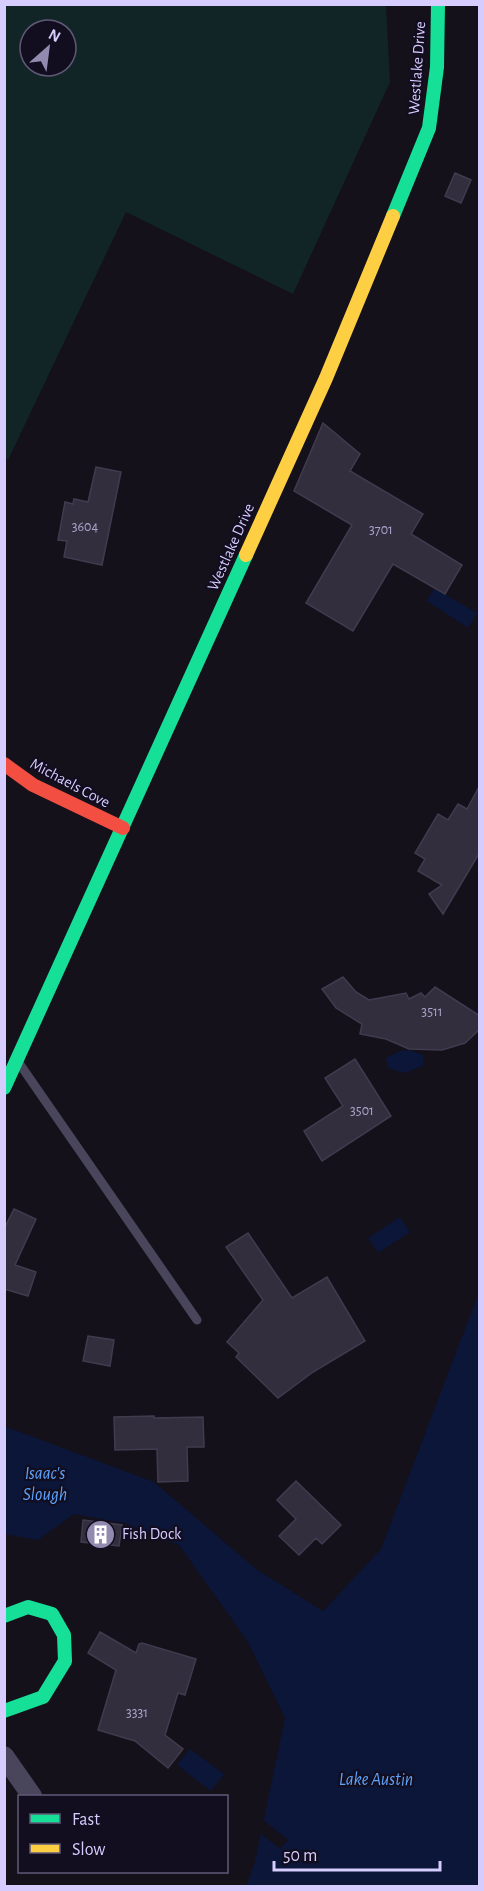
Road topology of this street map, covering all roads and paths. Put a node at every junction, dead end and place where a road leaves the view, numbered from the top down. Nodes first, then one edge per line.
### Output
1 (438, 4) edge
2 (4, 764) edge
3 (123, 828) junction
4 (17, 1060) junction
5 (4, 1088) edge
6 (197, 1320) dead end
7 (4, 1616) edge
8 (4, 1711) edge
9 (4, 1756) edge
10 (31, 1795) edge

1 - 3 street, Westlake Drive
2 - 3 street, Michaels Cove
3 - 4 street, Westlake Drive
4 - 5 street, Westlake Drive
4 - 6 lane
7 - 8 street
9 - 10 street

